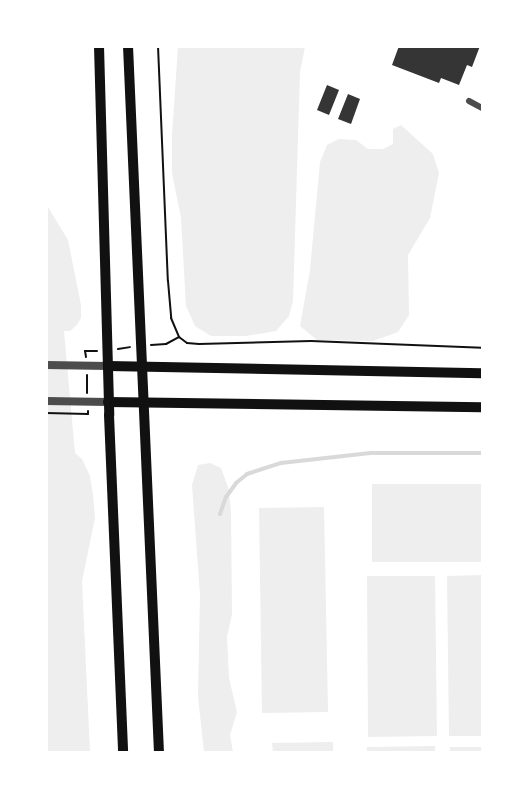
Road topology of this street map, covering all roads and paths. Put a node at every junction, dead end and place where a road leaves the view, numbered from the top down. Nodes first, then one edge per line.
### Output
1 (99, 46) edge
2 (128, 46) edge
3 (158, 46) edge
4 (469, 101) dead end
5 (483, 108) edge
6 (178, 337) junction
7 (143, 346) junction
8 (483, 348) edge
9 (107, 350) junction
10 (46, 365) edge
11 (87, 366) junction
12 (108, 366) junction
13 (143, 367) junction
14 (483, 373) edge
15 (46, 401) edge
16 (87, 402) junction
17 (108, 402) junction
18 (144, 402) junction
19 (483, 407) edge
20 (46, 413) edge
21 (123, 753) edge
22 (159, 753) edge

1 - 9 main road
2 - 7 main road
3 - 6 path
4 - 5 street
6 - 7 path
6 - 8 path
7 - 9 path
7 - 13 main road
9 - 11 path
9 - 12 main road
10 - 11 street
11 - 12 street
11 - 16 path
12 - 13 main road
12 - 17 main road
13 - 14 main road
13 - 18 main road
15 - 16 street
16 - 17 street
16 - 20 path
17 - 18 main road
17 - 21 main road
18 - 19 main road
18 - 22 main road

